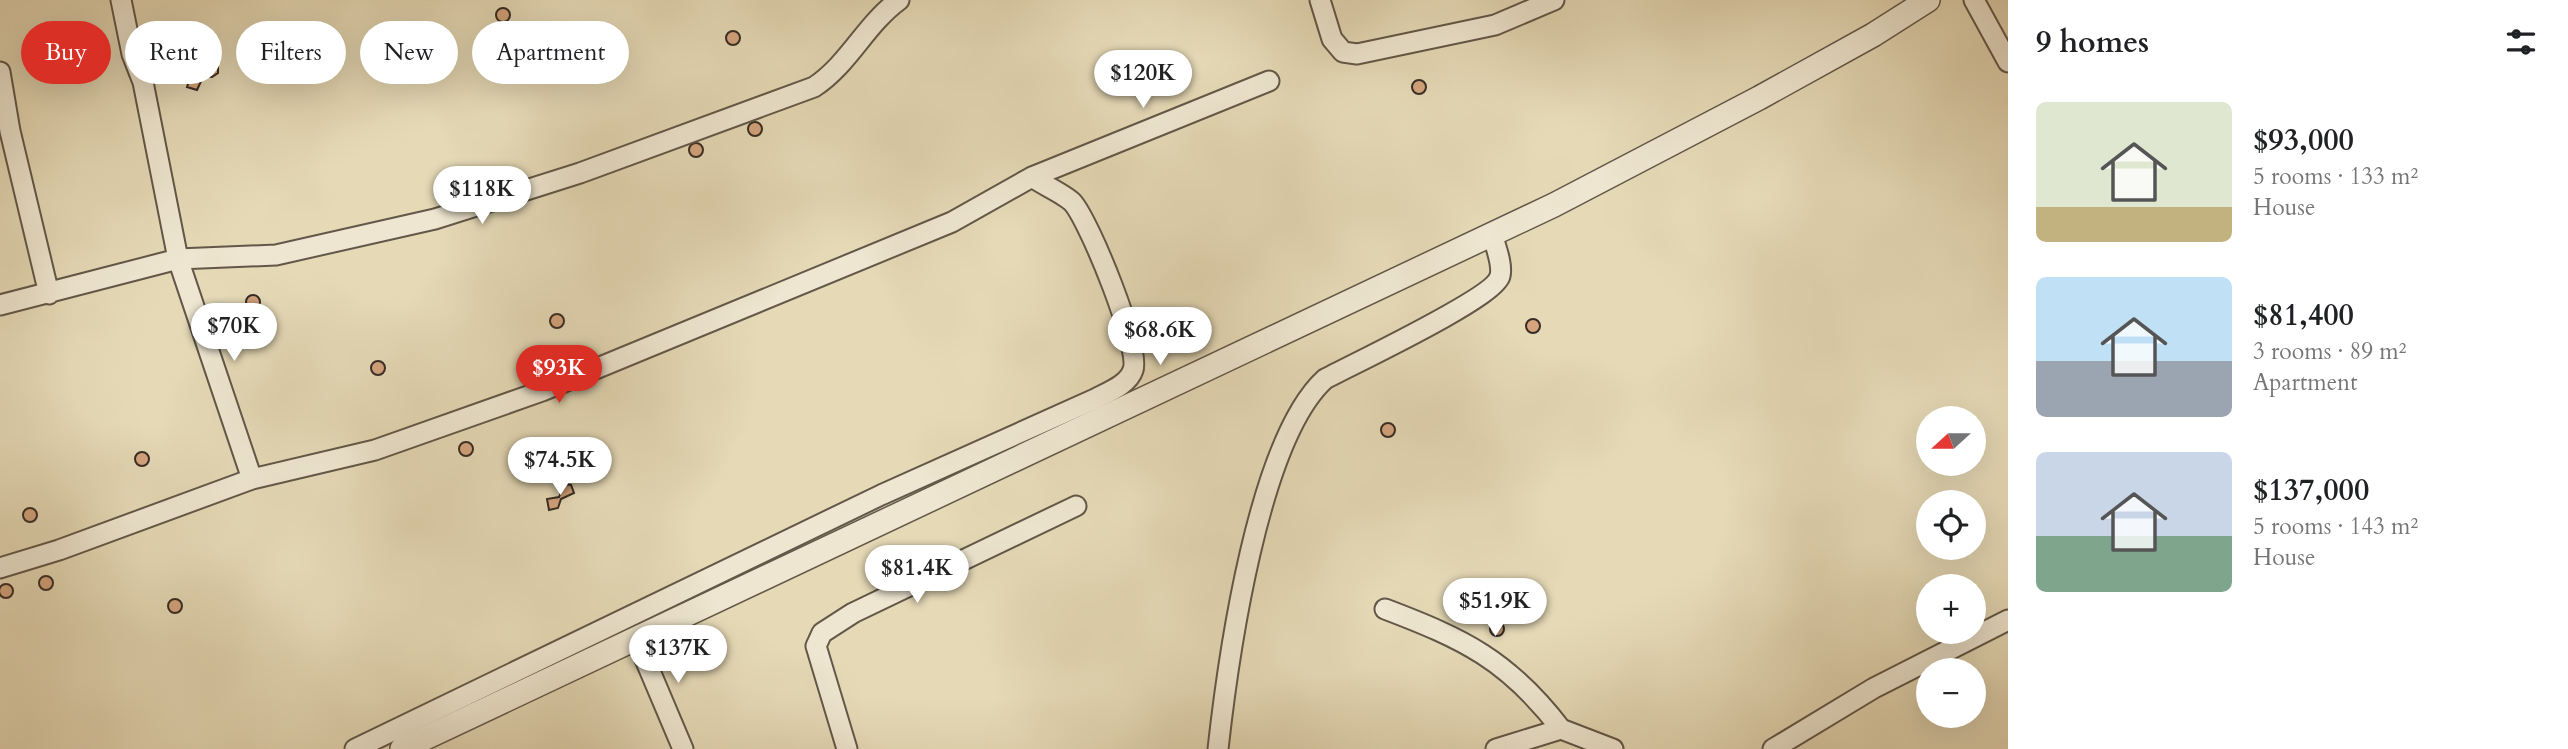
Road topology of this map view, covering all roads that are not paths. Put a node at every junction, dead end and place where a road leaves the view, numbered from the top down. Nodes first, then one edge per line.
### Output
1 (121, 0) edge
2 (899, 0) edge
3 (1321, 0) edge
4 (1554, 0) edge
5 (1928, 0) edge
6 (1974, 0) edge
7 (2008, 62) edge
8 (0, 72) edge
9 (1269, 80) dead end
10 (1032, 177) junction
11 (1492, 234) junction
12 (178, 259) junction
13 (49, 294) junction
14 (0, 305) edge
15 (252, 479) junction
16 (1076, 506) dead end
17 (733, 566) junction
18 (0, 568) edge
19 (741, 589) junction
20 (1385, 609) dead end
21 (2008, 620) edge
22 (636, 638) junction
23 (1561, 729) junction
24 (841, 746) edge
25 (355, 749) edge
26 (402, 749) edge
27 (683, 749) edge
28 (1218, 749) edge
29 (1496, 749) edge
30 (1613, 749) edge
31 (1773, 749) edge

1 - 12 street
2 - 12 street
3 - 4 street
5 - 11 street
6 - 7 street
8 - 13 street
9 - 10 street
10 - 15 street
10 - 17 street
11 - 19 street
11 - 28 street
12 - 13 street
12 - 15 street
13 - 14 street
15 - 18 street
16 - 24 street
17 - 19 street
17 - 25 street
19 - 22 street
20 - 23 street
21 - 31 street
22 - 26 street
22 - 27 street
23 - 29 street
23 - 30 street

